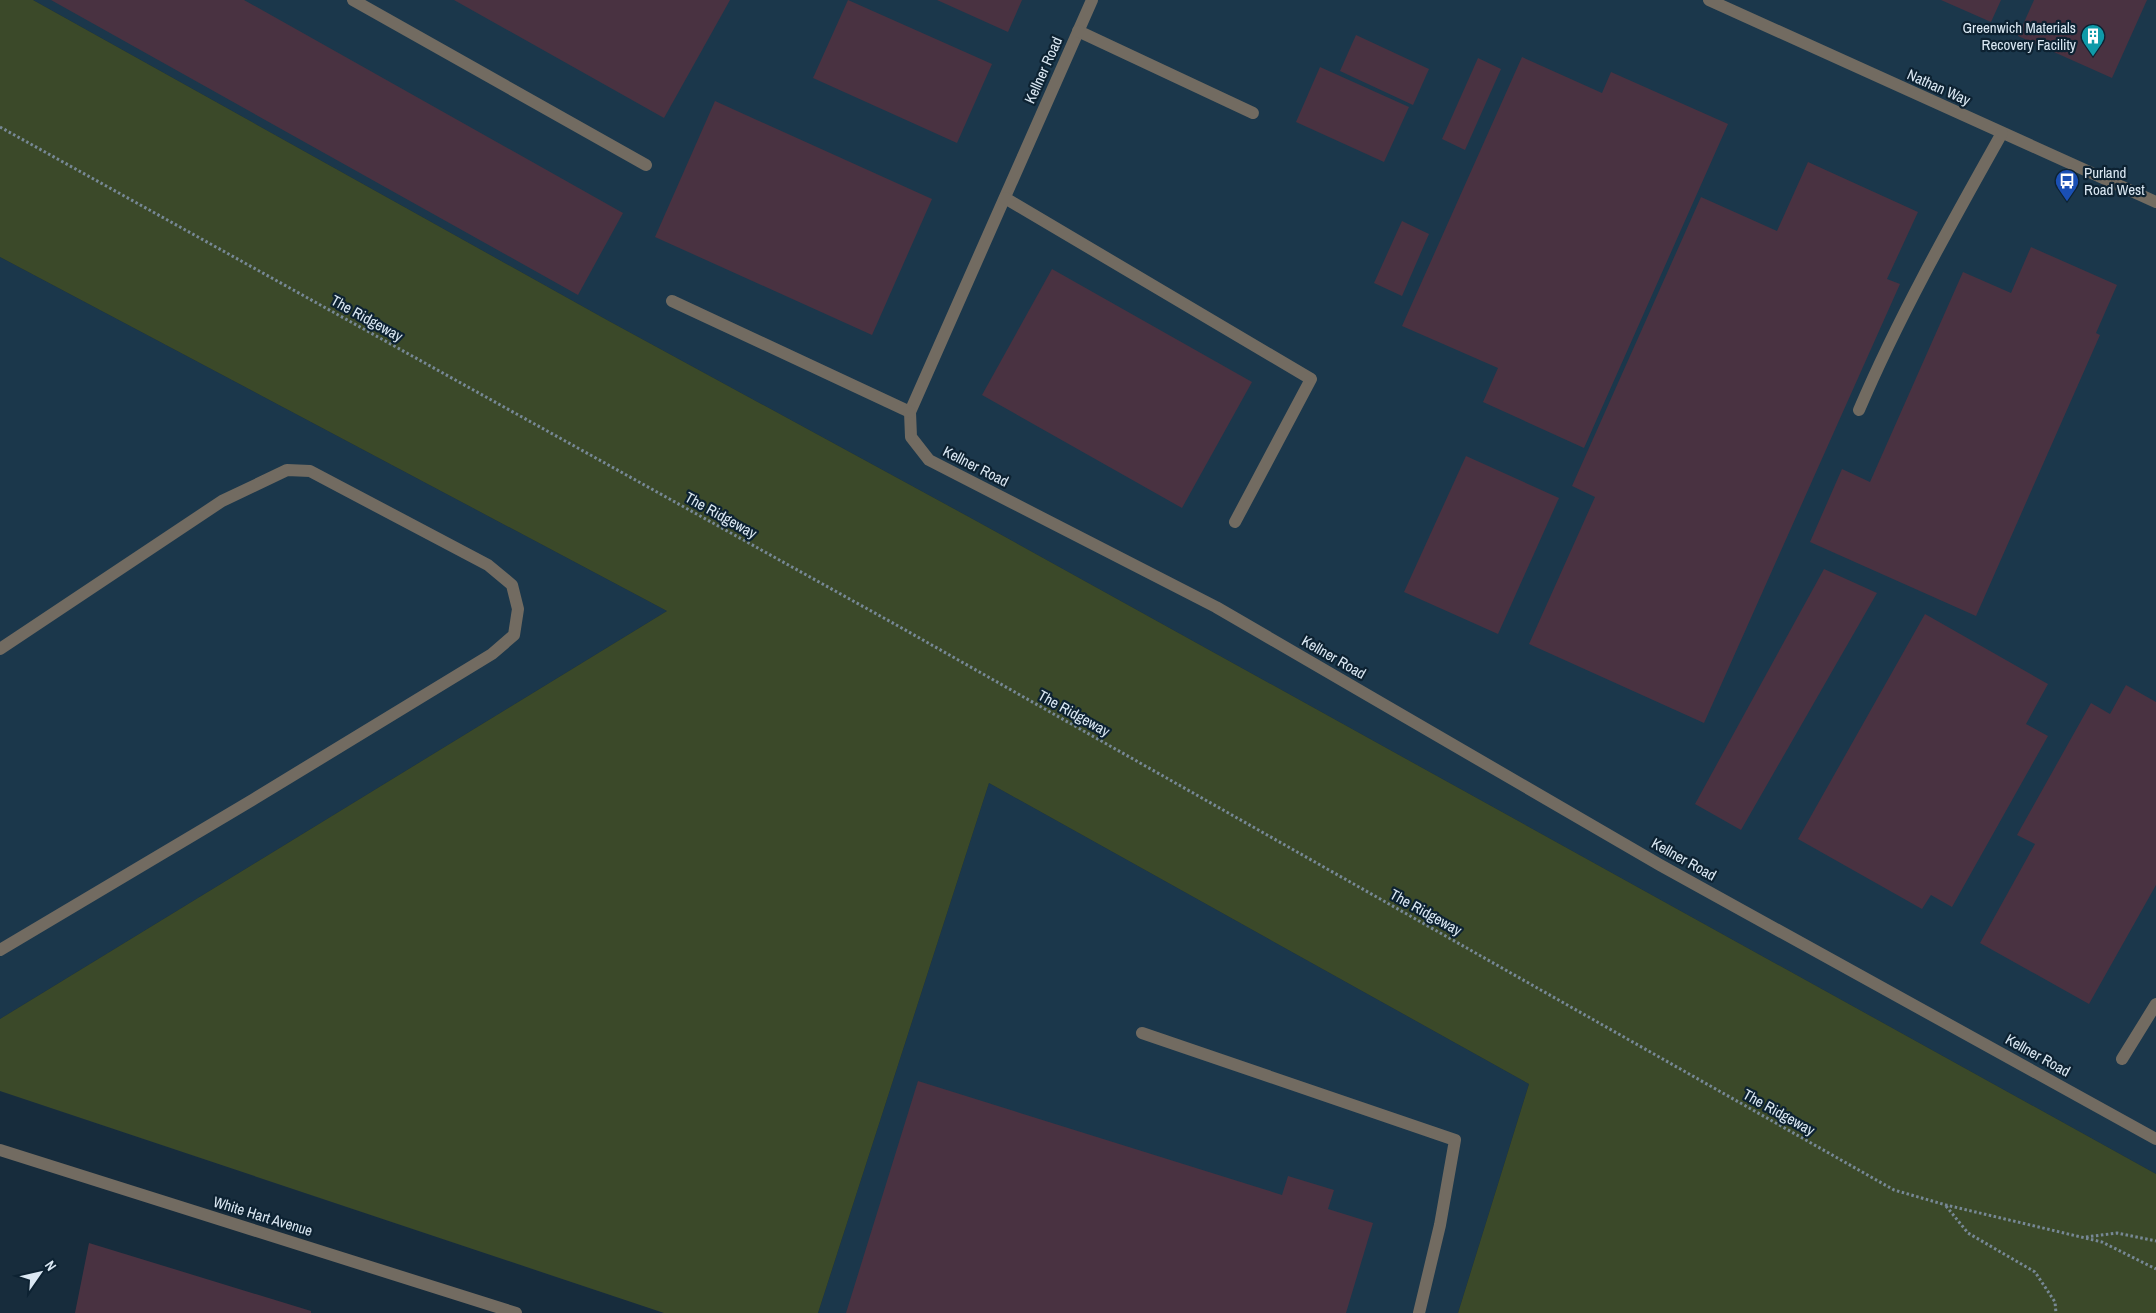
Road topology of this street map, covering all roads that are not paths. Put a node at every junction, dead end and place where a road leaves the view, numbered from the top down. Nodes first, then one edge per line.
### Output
1 (353, 0) edge
2 (1092, 0) edge
3 (1709, 0) edge
4 (1078, 31) junction
5 (1253, 113) dead end
6 (2002, 133) junction
7 (646, 166) dead end
8 (1005, 198) junction
9 (2156, 202) edge
10 (672, 301) dead end
11 (1859, 410) dead end
12 (910, 412) junction
13 (1235, 522) dead end
14 (0, 649) edge
15 (0, 950) edge
16 (2156, 1004) edge
17 (1142, 1033) dead end
18 (2122, 1059) dead end
19 (2156, 1139) edge
20 (0, 1150) edge
21 (516, 1313) edge
22 (1419, 1313) edge

1 - 7 street
2 - 4 street, Kellner Road
3 - 6 street, Nathan Way
4 - 5 street
4 - 8 street, Kellner Road
6 - 9 street, Nathan Way
6 - 11 street
8 - 12 street, Kellner Road
8 - 13 street
10 - 12 street
12 - 19 street, Kellner Road
14 - 15 street
16 - 18 street
17 - 22 street
20 - 21 street, White Hart Avenue

